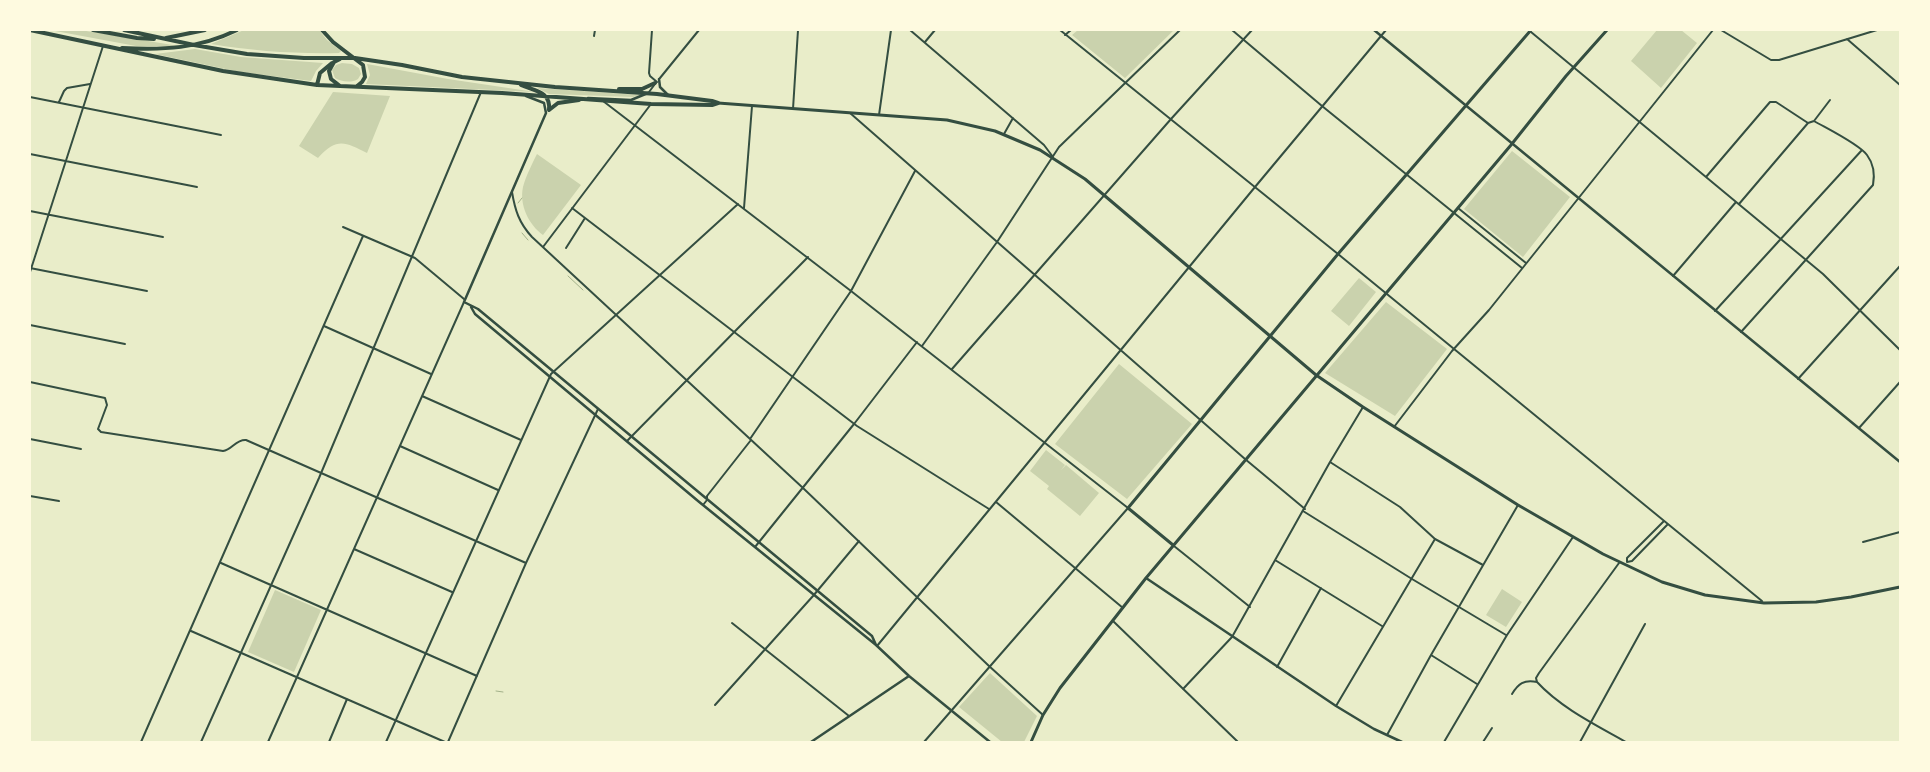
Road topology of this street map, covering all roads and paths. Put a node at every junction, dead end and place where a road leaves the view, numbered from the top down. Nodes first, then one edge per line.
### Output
1 (30, 30) edge
2 (93, 30) edge
3 (124, 30) edge
4 (205, 30) edge
5 (237, 30) edge
6 (322, 30) edge
7 (595, 30) edge
8 (652, 30) edge
9 (699, 30) edge
10 (798, 30) edge
11 (891, 30) edge
12 (910, 30) edge
13 (935, 30) edge
14 (1060, 30) edge
15 (1071, 30) edge
16 (1180, 30) edge
17 (1232, 30) edge
18 (1252, 30) edge
19 (1374, 30) edge
20 (1386, 30) edge
21 (1530, 30) edge
22 (1607, 30) edge
23 (1712, 30) edge
24 (1721, 30) edge
25 (1877, 30) edge
26 (1065, 35) junction
27 (594, 36) dead end
28 (1381, 36) junction
29 (1243, 39) junction
30 (1847, 39) junction
31 (924, 42) junction
32 (105, 46) junction
33 (342, 58) junction
34 (355, 58) junction
35 (334, 62) junction
36 (1574, 67) junction
37 (657, 82) junction
38 (519, 83) junction
39 (1125, 83) junction
40 (90, 84) junction
41 (317, 85) junction
42 (1900, 85) edge
43 (341, 87) junction
44 (354, 88) junction
45 (589, 89) junction
46 (481, 92) junction
47 (648, 93) junction
48 (524, 94) junction
49 (669, 95) junction
50 (546, 96) junction
51 (30, 97) edge
52 (582, 99) junction
53 (602, 100) junction
54 (1830, 100) dead end
55 (59, 102) junction
56 (718, 103) junction
57 (651, 104) junction
58 (752, 106) junction
59 (1322, 106) junction
60 (1464, 106) junction
61 (83, 107) junction
62 (793, 109) junction
63 (548, 112) junction
64 (850, 113) junction
65 (879, 115) junction
66 (1013, 118) junction
67 (1171, 119) junction
68 (1814, 121) junction
69 (1639, 122) junction
70 (1808, 123) junction
71 (635, 125) junction
72 (1004, 134) junction
73 (221, 135) dead end
74 (1512, 144) junction
75 (1862, 150) junction
76 (30, 154) edge
77 (1053, 157) junction
78 (65, 161) junction
79 (916, 170) junction
80 (1407, 175) junction
81 (1706, 177) junction
82 (197, 187) dead end
83 (1255, 187) junction
84 (512, 192) junction
85 (1104, 196) junction
86 (1578, 198) junction
87 (1736, 202) junction
88 (738, 204) junction
89 (1739, 204) junction
90 (572, 208) junction
91 (1458, 208) junction
92 (744, 209) junction
93 (30, 211) edge
94 (1453, 213) junction
95 (48, 215) junction
96 (584, 218) junction
97 (343, 227) dead end
98 (363, 236) junction
99 (163, 237) dead end
100 (1781, 239) junction
101 (997, 242) junction
102 (542, 247) junction
103 (566, 248) dead end
104 (1338, 254) junction
105 (411, 257) junction
106 (808, 257) junction
107 (1806, 260) junction
108 (1526, 263) junction
109 (1900, 266) edge
110 (31, 268) edge
111 (1522, 268) junction
112 (1187, 269) junction
113 (30, 272) edge
114 (1034, 274) junction
115 (660, 275) junction
116 (1673, 276) junction
117 (147, 291) dead end
118 (851, 291) junction
119 (1385, 294) junction
120 (465, 301) junction
121 (470, 306) junction
122 (1715, 311) junction
123 (1860, 311) junction
124 (616, 315) junction
125 (30, 325) edge
126 (324, 326) junction
127 (734, 332) junction
128 (1741, 332) junction
129 (1270, 337) junction
130 (917, 342) junction
131 (125, 344) dead end
132 (922, 346) junction
133 (373, 348) junction
134 (1454, 349) junction
135 (1121, 350) junction
136 (1900, 350) edge
137 (952, 369) junction
138 (432, 374) junction
139 (551, 374) junction
140 (1316, 375) junction
141 (793, 377) junction
142 (1798, 379) junction
143 (686, 380) junction
144 (30, 382) edge
145 (1900, 382) edge
146 (422, 396) junction
147 (1363, 407) junction
148 (598, 409) junction
149 (595, 414) junction
150 (1201, 420) junction
151 (854, 424) junction
152 (1394, 427) junction
153 (1859, 428) junction
154 (631, 437) junction
155 (30, 439) edge
156 (521, 440) junction
157 (751, 440) junction
158 (627, 441) junction
159 (1045, 442) junction
160 (400, 446) junction
161 (81, 449) dead end
162 (269, 450) junction
163 (1245, 459) junction
164 (1330, 462) junction
165 (1900, 462) edge
166 (321, 473) junction
167 (803, 488) junction
168 (498, 490) junction
169 (30, 496) edge
170 (703, 496) junction
171 (707, 496) junction
172 (377, 498) junction
173 (707, 500) junction
174 (59, 501) dead end
175 (698, 501) junction
176 (996, 502) junction
177 (703, 505) junction
178 (1518, 505) junction
179 (1128, 508) junction
180 (990, 509) junction
181 (1304, 510) junction
182 (1666, 522) junction
183 (1900, 532) edge
184 (1573, 537) junction
185 (1435, 539) junction
186 (476, 541) junction
187 (859, 541) junction
188 (758, 542) junction
189 (1864, 542) dead end
190 (1173, 545) junction
191 (755, 547) junction
192 (354, 549) junction
193 (1275, 560) junction
194 (220, 563) junction
195 (526, 563) junction
196 (1619, 563) junction
197 (1626, 564) junction
198 (1484, 565) junction
199 (1076, 568) junction
200 (1146, 578) junction
201 (1412, 579) junction
202 (271, 585) junction
203 (1900, 587) edge
204 (1321, 588) junction
205 (817, 591) junction
206 (452, 592) junction
207 (813, 596) junction
208 (918, 597) junction
209 (1764, 603) junction
210 (1250, 607) junction
211 (1459, 607) junction
212 (1123, 608) junction
213 (327, 610) junction
214 (1113, 621) junction
215 (732, 623) dead end
216 (1645, 624) dead end
217 (1382, 626) junction
218 (190, 631) junction
219 (1507, 635) junction
220 (1232, 637) junction
221 (876, 646) junction
222 (765, 649) junction
223 (241, 653) junction
224 (426, 653) junction
225 (1431, 655) junction
226 (989, 666) junction
227 (1277, 667) junction
228 (477, 676) junction
229 (909, 676) junction
230 (297, 678) junction
231 (1537, 682) junction
232 (1477, 684) junction
233 (1183, 689) junction
234 (1512, 694) dead end
235 (347, 699) junction
236 (715, 705) dead end
237 (1336, 706) junction
238 (952, 710) junction
239 (1043, 715) junction
240 (849, 716) junction
241 (396, 720) junction
242 (1591, 722) junction
243 (1492, 728) dead end
244 (1387, 735) junction
245 (141, 742) edge
246 (202, 742) edge
247 (268, 742) edge
248 (329, 742) edge
249 (386, 742) edge
250 (446, 742) edge
251 (811, 742) edge
252 (924, 742) edge
253 (990, 742) edge
254 (1031, 742) edge
255 (1238, 742) edge
256 (1402, 742) edge
257 (1444, 742) edge
258 (1483, 742) edge
259 (1580, 742) edge
260 (1626, 742) edge

1 - 32 highway
2 - 4 highway
3 - 33 highway
5 - 32 highway
6 - 34 highway
7 - 27 street
8 - 37 street
9 - 37 street
10 - 62 street
11 - 65 street
12 - 31 street
13 - 31 street
14 - 26 street
15 - 26 street
16 - 39 street
17 - 29 street
18 - 29 street
19 - 28 street
20 - 28 street
21 - 36 street
21 - 60 main road
22 - 36 main road
23 - 69 street
24 - 30 street
25 - 30 street
26 - 39 street
28 - 59 street
28 - 60 street
29 - 59 street
29 - 67 street
30 - 42 street
31 - 66 street
32 - 40 street
32 - 41 highway
33 - 34 highway
33 - 35 highway
34 - 38 highway
34 - 44 highway
35 - 41 highway
35 - 43 highway
36 - 69 street
36 - 74 main road
37 - 45 highway
37 - 47 street
37 - 49 street
38 - 45 highway
38 - 50 highway
39 - 67 street
39 - 77 street
40 - 55 street
40 - 61 street
41 - 43 highway
43 - 44 highway
44 - 46 highway
45 - 47 highway
46 - 48 highway
46 - 105 street
47 - 49 highway
47 - 52 street
48 - 50 highway
48 - 63 street
49 - 56 highway
50 - 52 highway
50 - 63 highway
51 - 55 street
52 - 53 highway
52 - 63 highway
53 - 57 highway
53 - 71 street
54 - 68 street
55 - 61 street
56 - 57 highway
56 - 58 main road
57 - 71 street
58 - 62 main road
58 - 92 street
59 - 80 street
59 - 83 street
60 - 74 street
60 - 80 main road
61 - 73 street
61 - 78 street
62 - 64 main road
63 - 84 street
64 - 65 main road
64 - 79 street
65 - 72 main road
66 - 72 street
66 - 77 street
67 - 83 street
67 - 85 street
68 - 70 street
68 - 75 street
69 - 81 street
69 - 86 street
70 - 81 street
70 - 89 street
71 - 88 street
71 - 90 street
72 - 77 main road
74 - 86 street
74 - 91 main road
75 - 100 street
75 - 107 street
76 - 78 street
77 - 85 main road
77 - 101 street
78 - 82 street
78 - 95 street
79 - 101 street
79 - 118 street
80 - 94 street
80 - 104 main road
81 - 87 street
83 - 104 street
83 - 112 street
84 - 102 street
84 - 120 street
85 - 112 main road
85 - 114 street
86 - 108 street
86 - 116 street
87 - 89 street
87 - 116 street
88 - 92 street
88 - 115 street
89 - 100 street
90 - 96 street
90 - 102 street
91 - 94 main road
91 - 108 street
92 - 106 street
93 - 95 street
94 - 111 street
94 - 119 main road
95 - 99 street
95 - 110 street
96 - 103 street
96 - 115 street
97 - 98 street
98 - 105 street
98 - 126 street
100 - 107 street
100 - 122 street
101 - 114 street
101 - 132 street
102 - 124 street
104 - 119 street
104 - 129 main road
105 - 120 street
105 - 133 street
106 - 118 street
106 - 127 street
107 - 123 street
107 - 128 street
108 - 111 street
109 - 123 street
110 - 113 street
110 - 117 street
111 - 134 street
112 - 129 main road
112 - 135 street
114 - 135 street
114 - 137 street
115 - 124 street
115 - 127 street
116 - 122 street
118 - 130 street
118 - 141 street
119 - 134 street
119 - 140 main road
120 - 121 street
120 - 138 street
121 - 139 street
121 - 139 street
122 - 128 street
123 - 136 street
123 - 142 street
124 - 139 street
124 - 143 street
125 - 131 street
126 - 133 street
126 - 162 street
127 - 141 street
127 - 143 street
128 - 142 street
129 - 140 main road
129 - 150 main road
130 - 132 street
130 - 151 street
132 - 137 street
133 - 138 street
133 - 166 street
134 - 152 street
134 - 182 street
135 - 150 street
135 - 159 street
137 - 159 street
138 - 146 street
139 - 148 street
139 - 149 street
139 - 156 street
140 - 147 main road
140 - 163 main road
141 - 151 street
141 - 157 street
142 - 153 street
143 - 154 street
143 - 157 street
144 - 162 street
145 - 153 street
146 - 156 street
146 - 160 street
147 - 152 main road
147 - 164 street
148 - 149 street
148 - 154 street
149 - 158 street
149 - 195 street
150 - 163 street
150 - 179 main road
151 - 167 street
151 - 180 street
152 - 178 main road
153 - 165 street
154 - 158 street
154 - 170 street
155 - 161 street
156 - 168 street
157 - 167 street
157 - 171 street
158 - 175 street
159 - 176 street
159 - 179 street
160 - 168 street
160 - 172 street
162 - 166 street
162 - 194 street
163 - 181 street
163 - 190 main road
164 - 181 street
164 - 185 street
166 - 172 street
166 - 202 street
167 - 187 street
167 - 188 street
168 - 186 street
169 - 174 street
170 - 171 street
170 - 173 street
170 - 175 street
171 - 173 street
172 - 186 street
172 - 192 street
173 - 177 street
173 - 188 street
175 - 177 street
176 - 180 street
176 - 199 street
177 - 191 street
178 - 184 main road
178 - 198 street
179 - 190 main road
179 - 199 street
180 - 208 street
181 - 193 street
181 - 201 street
182 - 197 street
182 - 197 street
182 - 209 street
183 - 189 street
184 - 196 main road
184 - 219 street
185 - 198 street
185 - 201 street
186 - 195 street
186 - 206 street
187 - 205 street
187 - 208 street
188 - 191 street
188 - 205 street
190 - 200 main road
190 - 210 street
191 - 207 street
192 - 206 street
192 - 213 street
193 - 204 street
193 - 210 street
194 - 202 street
194 - 218 street
195 - 228 street
196 - 197 main road
196 - 231 street
197 - 209 main road
198 - 211 street
199 - 212 street
199 - 226 street
200 - 212 main road
200 - 220 street
201 - 211 street
201 - 217 street
202 - 213 street
202 - 223 street
203 - 209 main road
204 - 217 street
204 - 227 street
205 - 207 street
205 - 221 street
206 - 224 street
207 - 221 street
207 - 222 street
208 - 221 street
208 - 226 street
210 - 220 street
211 - 219 street
211 - 225 street
212 - 214 main road
213 - 224 street
213 - 230 street
214 - 233 street
214 - 239 main road
215 - 222 street
216 - 242 street
217 - 237 street
218 - 223 street
218 - 245 street
219 - 232 street
220 - 227 street
220 - 233 street
221 - 229 street
222 - 236 street
222 - 240 street
223 - 230 street
223 - 246 street
224 - 228 street
224 - 241 street
225 - 232 street
225 - 244 street
226 - 238 street
226 - 239 street
227 - 237 street
228 - 250 street
229 - 238 street
229 - 240 street
230 - 235 street
230 - 247 street
231 - 234 street
231 - 242 street
232 - 257 street
233 - 255 street
235 - 241 street
235 - 248 street
237 - 244 street
238 - 252 street
238 - 253 street
239 - 254 main road
240 - 251 street
241 - 249 street
241 - 250 street
242 - 259 street
242 - 260 street
243 - 258 street
244 - 256 street

